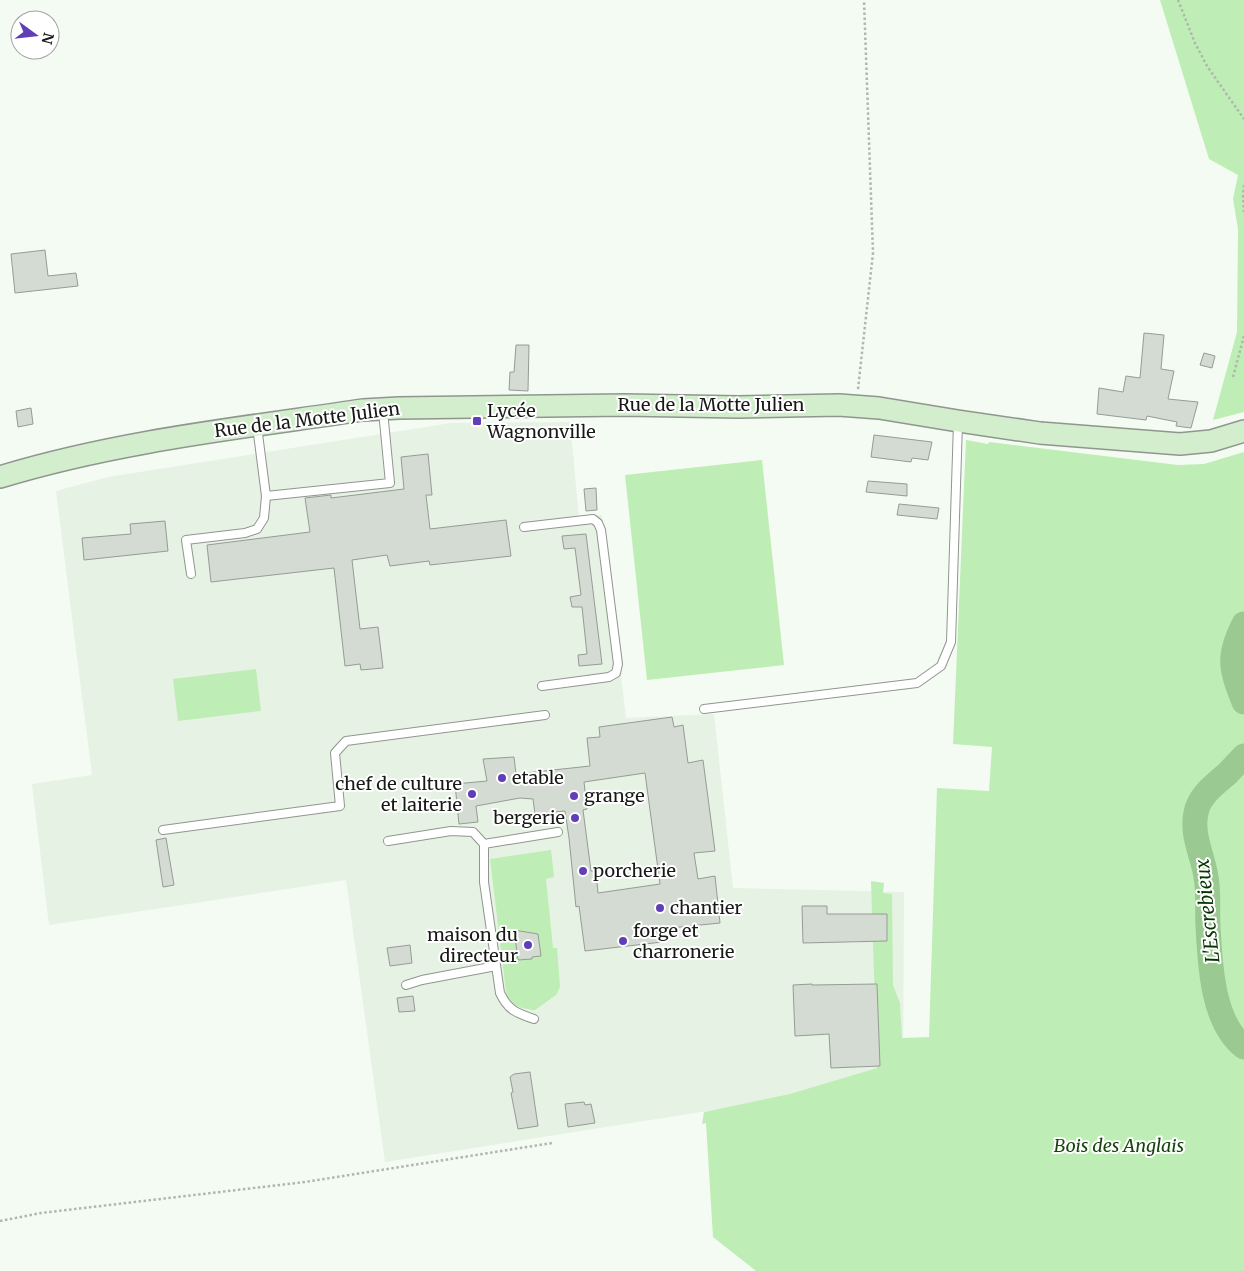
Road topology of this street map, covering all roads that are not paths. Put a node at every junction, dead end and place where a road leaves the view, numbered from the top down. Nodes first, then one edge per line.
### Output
1 (383, 408) junction
2 (958, 421) junction
3 (256, 426) junction
4 (1244, 431) edge
5 (0, 477) edge
6 (266, 496) junction
7 (524, 527) dead end
8 (190, 574) dead end
9 (542, 686) dead end
10 (704, 709) dead end
11 (545, 715) dead end
12 (163, 830) dead end
13 (558, 832) dead end
14 (388, 841) dead end
15 (484, 844) junction
16 (496, 966) junction
17 (406, 984) dead end
18 (534, 1019) dead end

1 - 2 street, Rue de la Motte Julien
1 - 3 street, Rue de la Motte Julien
1 - 6 lane
2 - 4 street, Rue de la Motte Julien
2 - 10 lane
3 - 5 street, Rue de la Motte Julien
3 - 6 lane
6 - 8 lane
7 - 9 lane
11 - 12 lane
13 - 15 lane
14 - 15 lane
15 - 16 lane
16 - 17 lane
16 - 18 lane

